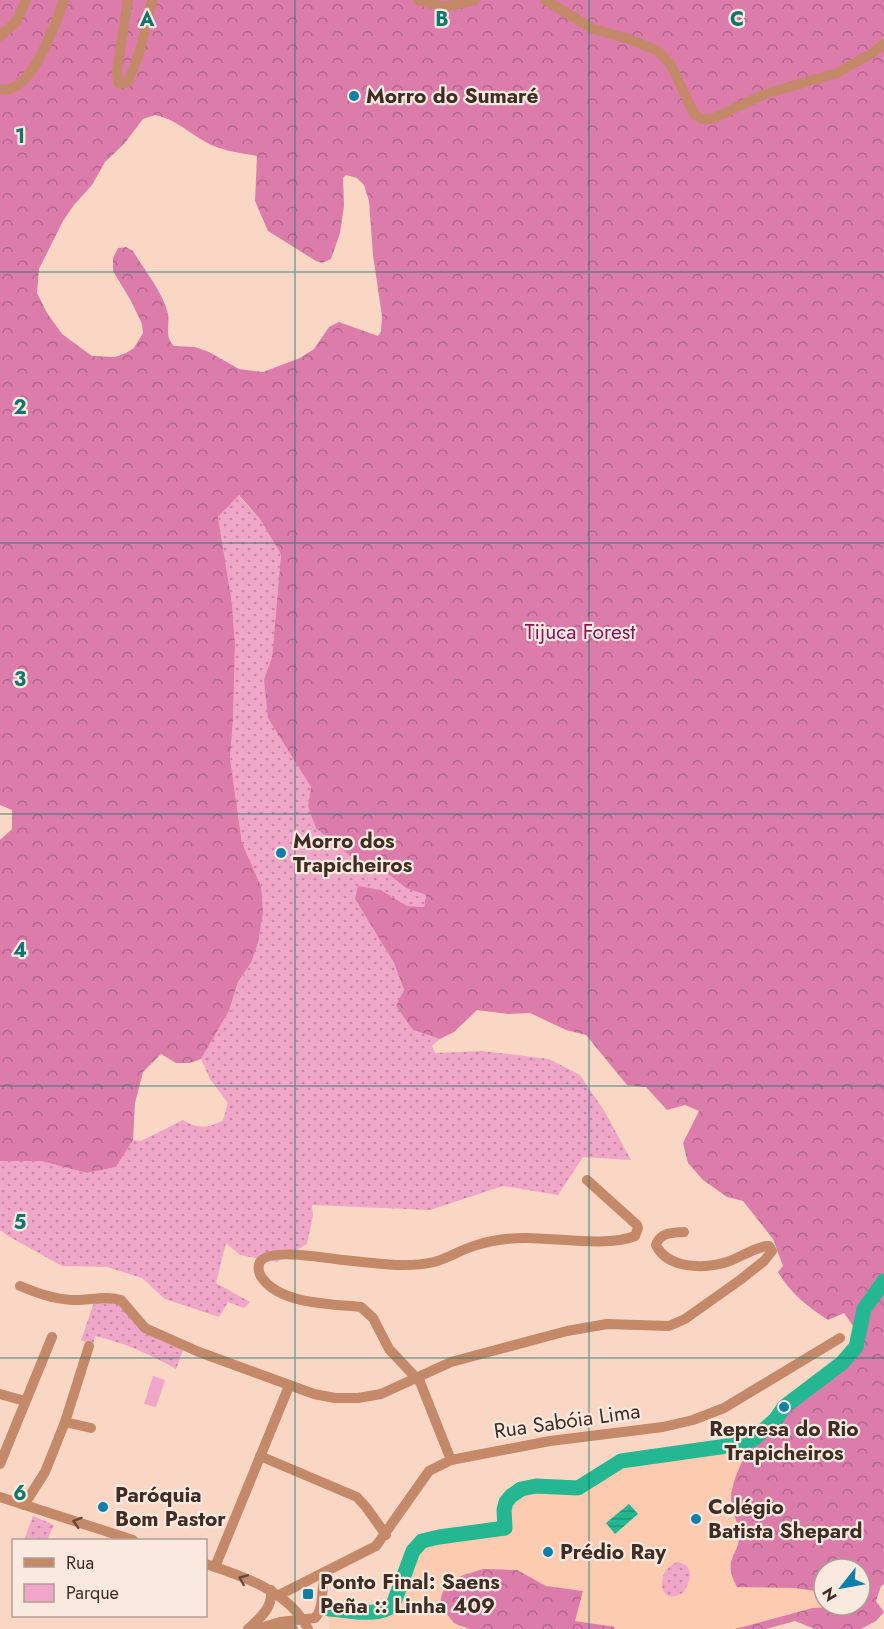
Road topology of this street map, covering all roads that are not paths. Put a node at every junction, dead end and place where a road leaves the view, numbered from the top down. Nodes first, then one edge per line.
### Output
1 (26, 0) edge
2 (63, 0) edge
3 (128, 0) edge
4 (152, 0) edge
5 (418, 0) edge
6 (475, 0) edge
7 (545, 0) edge
8 (0, 36) edge
9 (884, 44) edge
10 (0, 89) edge
11 (587, 1180) dead end
12 (684, 1232) dead end
13 (20, 1286) dead end
14 (52, 1337) dead end
15 (840, 1338) dead end
16 (89, 1346) dead end
17 (416, 1378) junction
18 (289, 1386) junction
19 (0, 1394) edge
20 (25, 1401) junction
21 (65, 1422) junction
22 (91, 1428) dead end
23 (260, 1456) junction
24 (451, 1460) junction
25 (0, 1464) edge
26 (0, 1497) edge
27 (24, 1505) junction
28 (386, 1535) junction
29 (130, 1539) edge
30 (210, 1565) edge
31 (327, 1572) junction
32 (275, 1593) junction
33 (306, 1624) edge
34 (248, 1629) edge
35 (257, 1629) edge
36 (274, 1629) edge
37 (293, 1629) edge

1 - 8 street
2 - 10 street
3 - 4 street
5 - 6 street
7 - 9 street
11 - 17 street
12 - 17 street
13 - 18 street
14 - 20 street
15 - 24 street, Rua Sabóia Lima
16 - 21 street
17 - 18 street
17 - 24 street
18 - 23 street
19 - 20 street
20 - 25 street
21 - 22 street
21 - 27 street
23 - 28 street
23 - 30 street
24 - 28 street, Rua Sabóia Lima
26 - 27 street
29 -> 27 street
28 - 31 street, Rua Sabóia Lima
32 -> 30 street
31 - 32 street, Rua Sabóia Lima
31 - 33 street
32 - 33 street
32 - 34 street
33 - 35 street
36 - 37 street

